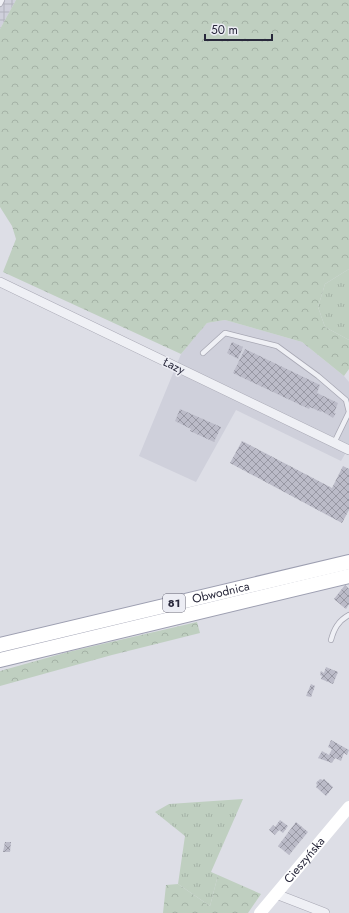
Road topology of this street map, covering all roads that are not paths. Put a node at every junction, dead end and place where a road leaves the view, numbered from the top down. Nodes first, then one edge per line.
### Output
1 (2, 0) edge
2 (0, 4) edge
3 (0, 282) edge
4 (203, 353) dead end
5 (334, 443) junction
6 (349, 450) edge
7 (349, 562) edge
8 (349, 576) edge
9 (349, 616) edge
10 (331, 640) dead end
11 (0, 646) edge
12 (0, 660) edge
13 (349, 807) edge
14 (276, 894) junction
15 (260, 913) edge
16 (325, 913) edge

1 - 2 lane
3 - 5 street, Łazy
4 - 5 lane
5 - 6 street, Łazy
7 - 11 main road, Obwodnica / 81
8 - 12 main road, Obwodnica / 81
9 - 10 lane
13 - 14 street, Cieszyńska
14 - 15 street, Cieszyńska
14 - 16 street

